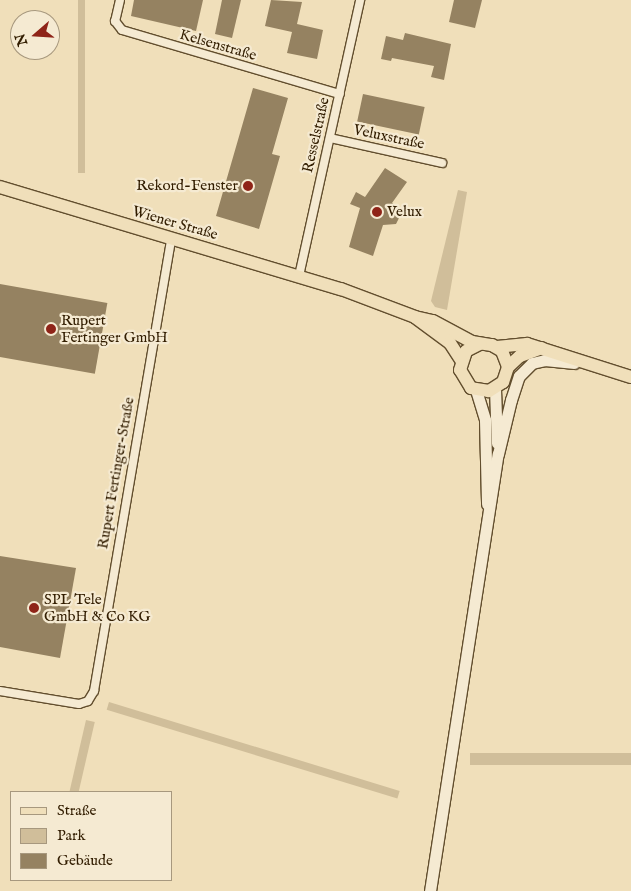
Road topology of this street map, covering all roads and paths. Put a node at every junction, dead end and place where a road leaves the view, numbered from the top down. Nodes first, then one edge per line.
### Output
1 (120, 0) edge
2 (360, 0) edge
3 (340, 94) junction
4 (330, 138) junction
5 (442, 163) dead end
6 (0, 187) edge
7 (171, 239) junction
8 (299, 276) junction
9 (415, 318) junction
10 (480, 344) junction
11 (497, 347) junction
12 (543, 348) junction
13 (462, 360) junction
14 (508, 367) junction
15 (606, 368) junction
16 (631, 377) edge
17 (495, 389) junction
18 (476, 390) junction
19 (498, 454) junction
20 (484, 550) junction
21 (0, 691) edge
22 (430, 891) edge

1 - 3 street, Kelsenstraße
2 - 3 street, Resselstraße
3 - 4 street, Resselstraße
4 - 5 street, Veluxstraße
4 - 8 street, Resselstraße
6 - 7 main road, Wiener Straße
7 - 8 main road, Wiener Straße
7 - 21 street, Rupert Fertinger-Straße
8 - 9 main road, Wiener Straße
9 - 10 main road
9 - 13 main road
10 - 11 main road
10 - 13 main road
11 - 12 main road
11 - 14 main road
12 - 14 main road
12 - 15 main road
13 - 18 main road
14 - 17 main road
15 - 16 main road
15 - 19 main road
17 - 18 main road
17 - 19 main road
18 - 20 main road
19 - 20 main road
20 - 22 main road

